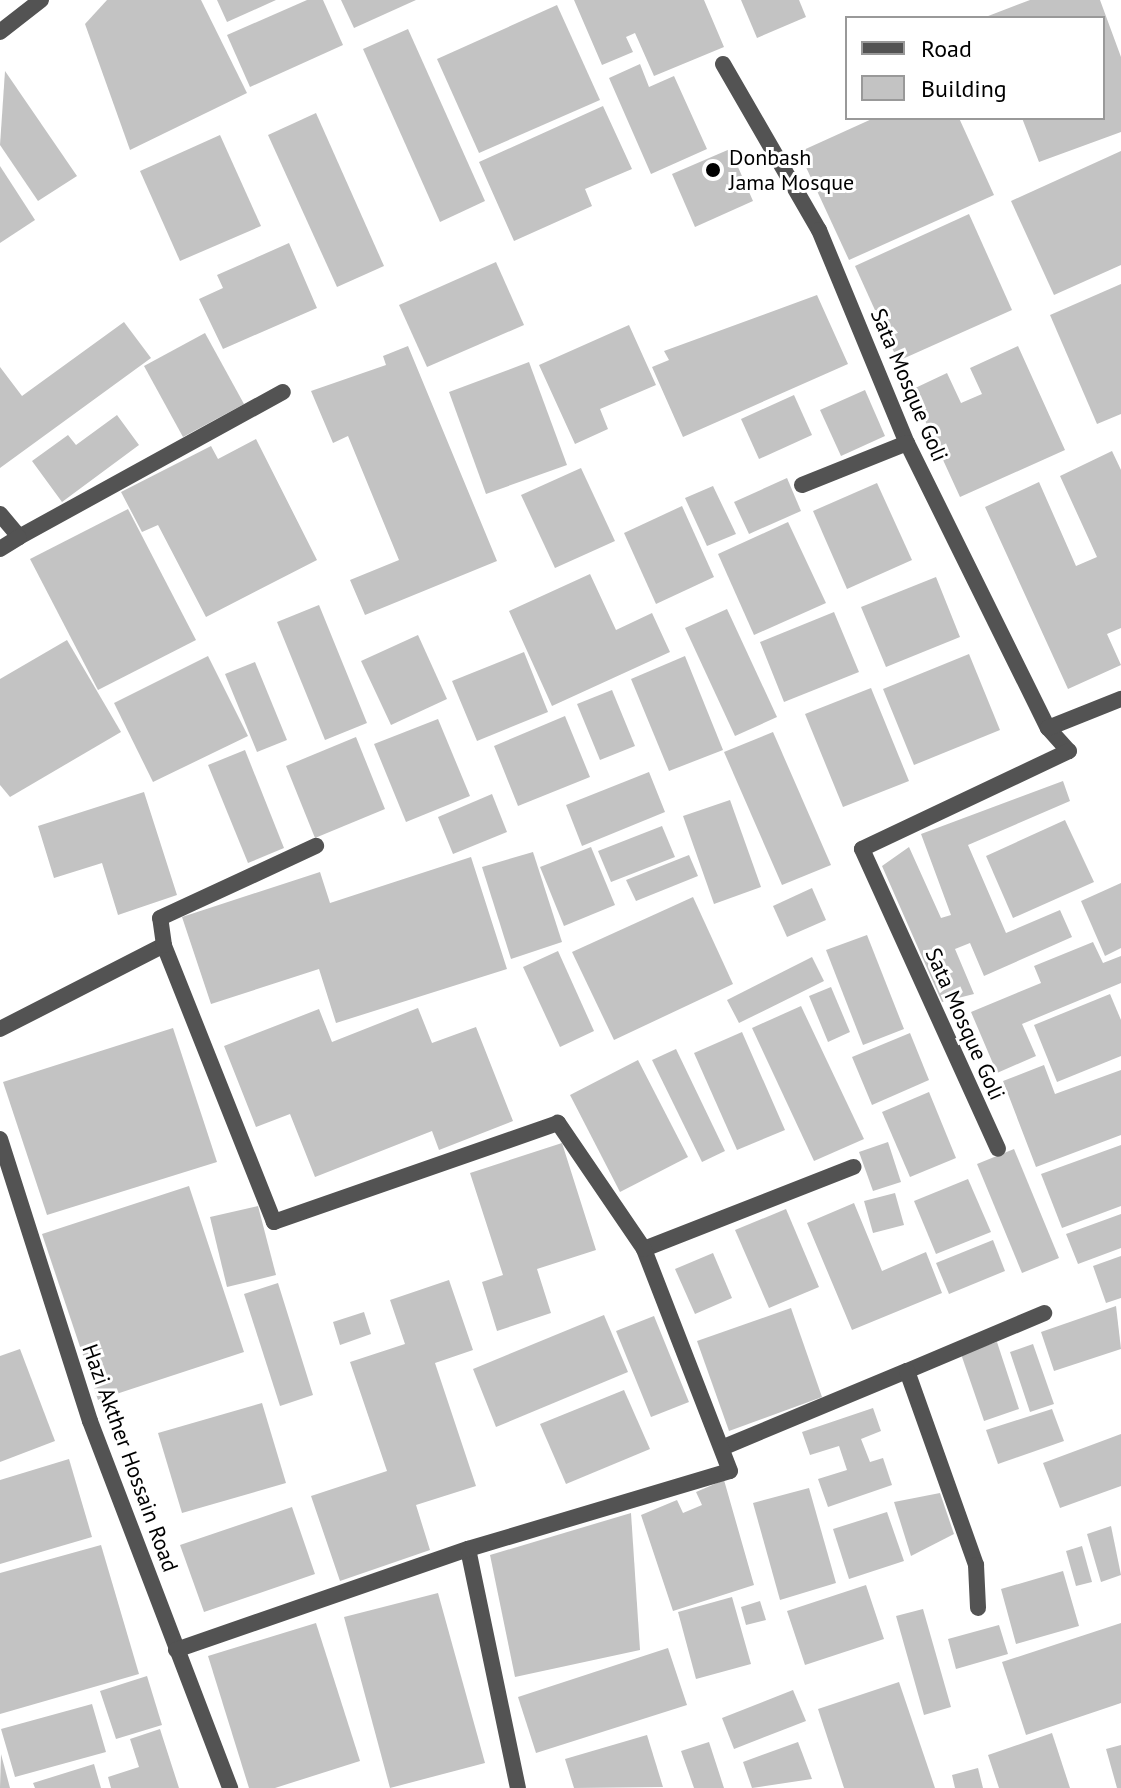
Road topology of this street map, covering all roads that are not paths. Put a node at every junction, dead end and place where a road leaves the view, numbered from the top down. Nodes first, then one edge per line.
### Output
1 (41, 0) edge
2 (0, 32) edge
3 (723, 64) dead end
4 (283, 392) dead end
5 (907, 443) junction
6 (802, 485) dead end
7 (0, 514) edge
8 (19, 537) junction
9 (0, 549) edge
10 (1121, 699) edge
11 (1048, 728) junction
12 (316, 846) dead end
13 (164, 945) junction
14 (0, 1029) edge
15 (0, 1139) edge
16 (998, 1149) dead end
17 (853, 1167) dead end
18 (644, 1249) junction
19 (1044, 1313) dead end
20 (907, 1371) junction
21 (724, 1447) junction
22 (468, 1549) junction
23 (978, 1608) dead end
24 (176, 1650) junction
25 (230, 1788) edge
26 (518, 1788) edge

1 - 2 street
3 - 5 street, Sata Mosque Goli
4 - 8 street
5 - 6 street
5 - 11 street, Sata Mosque Goli
7 - 8 street
8 - 9 street
10 - 11 street
11 - 16 street, Sata Mosque Goli
12 - 13 street
13 - 14 street
13 - 18 street
15 - 24 street, Hazi Akther Hossain Road
17 - 18 street
18 - 21 street
19 - 20 street
20 - 21 street
20 - 23 street
21 - 22 street
22 - 24 street
22 - 26 street
24 - 25 street, Hazi Akther Hossain Road

